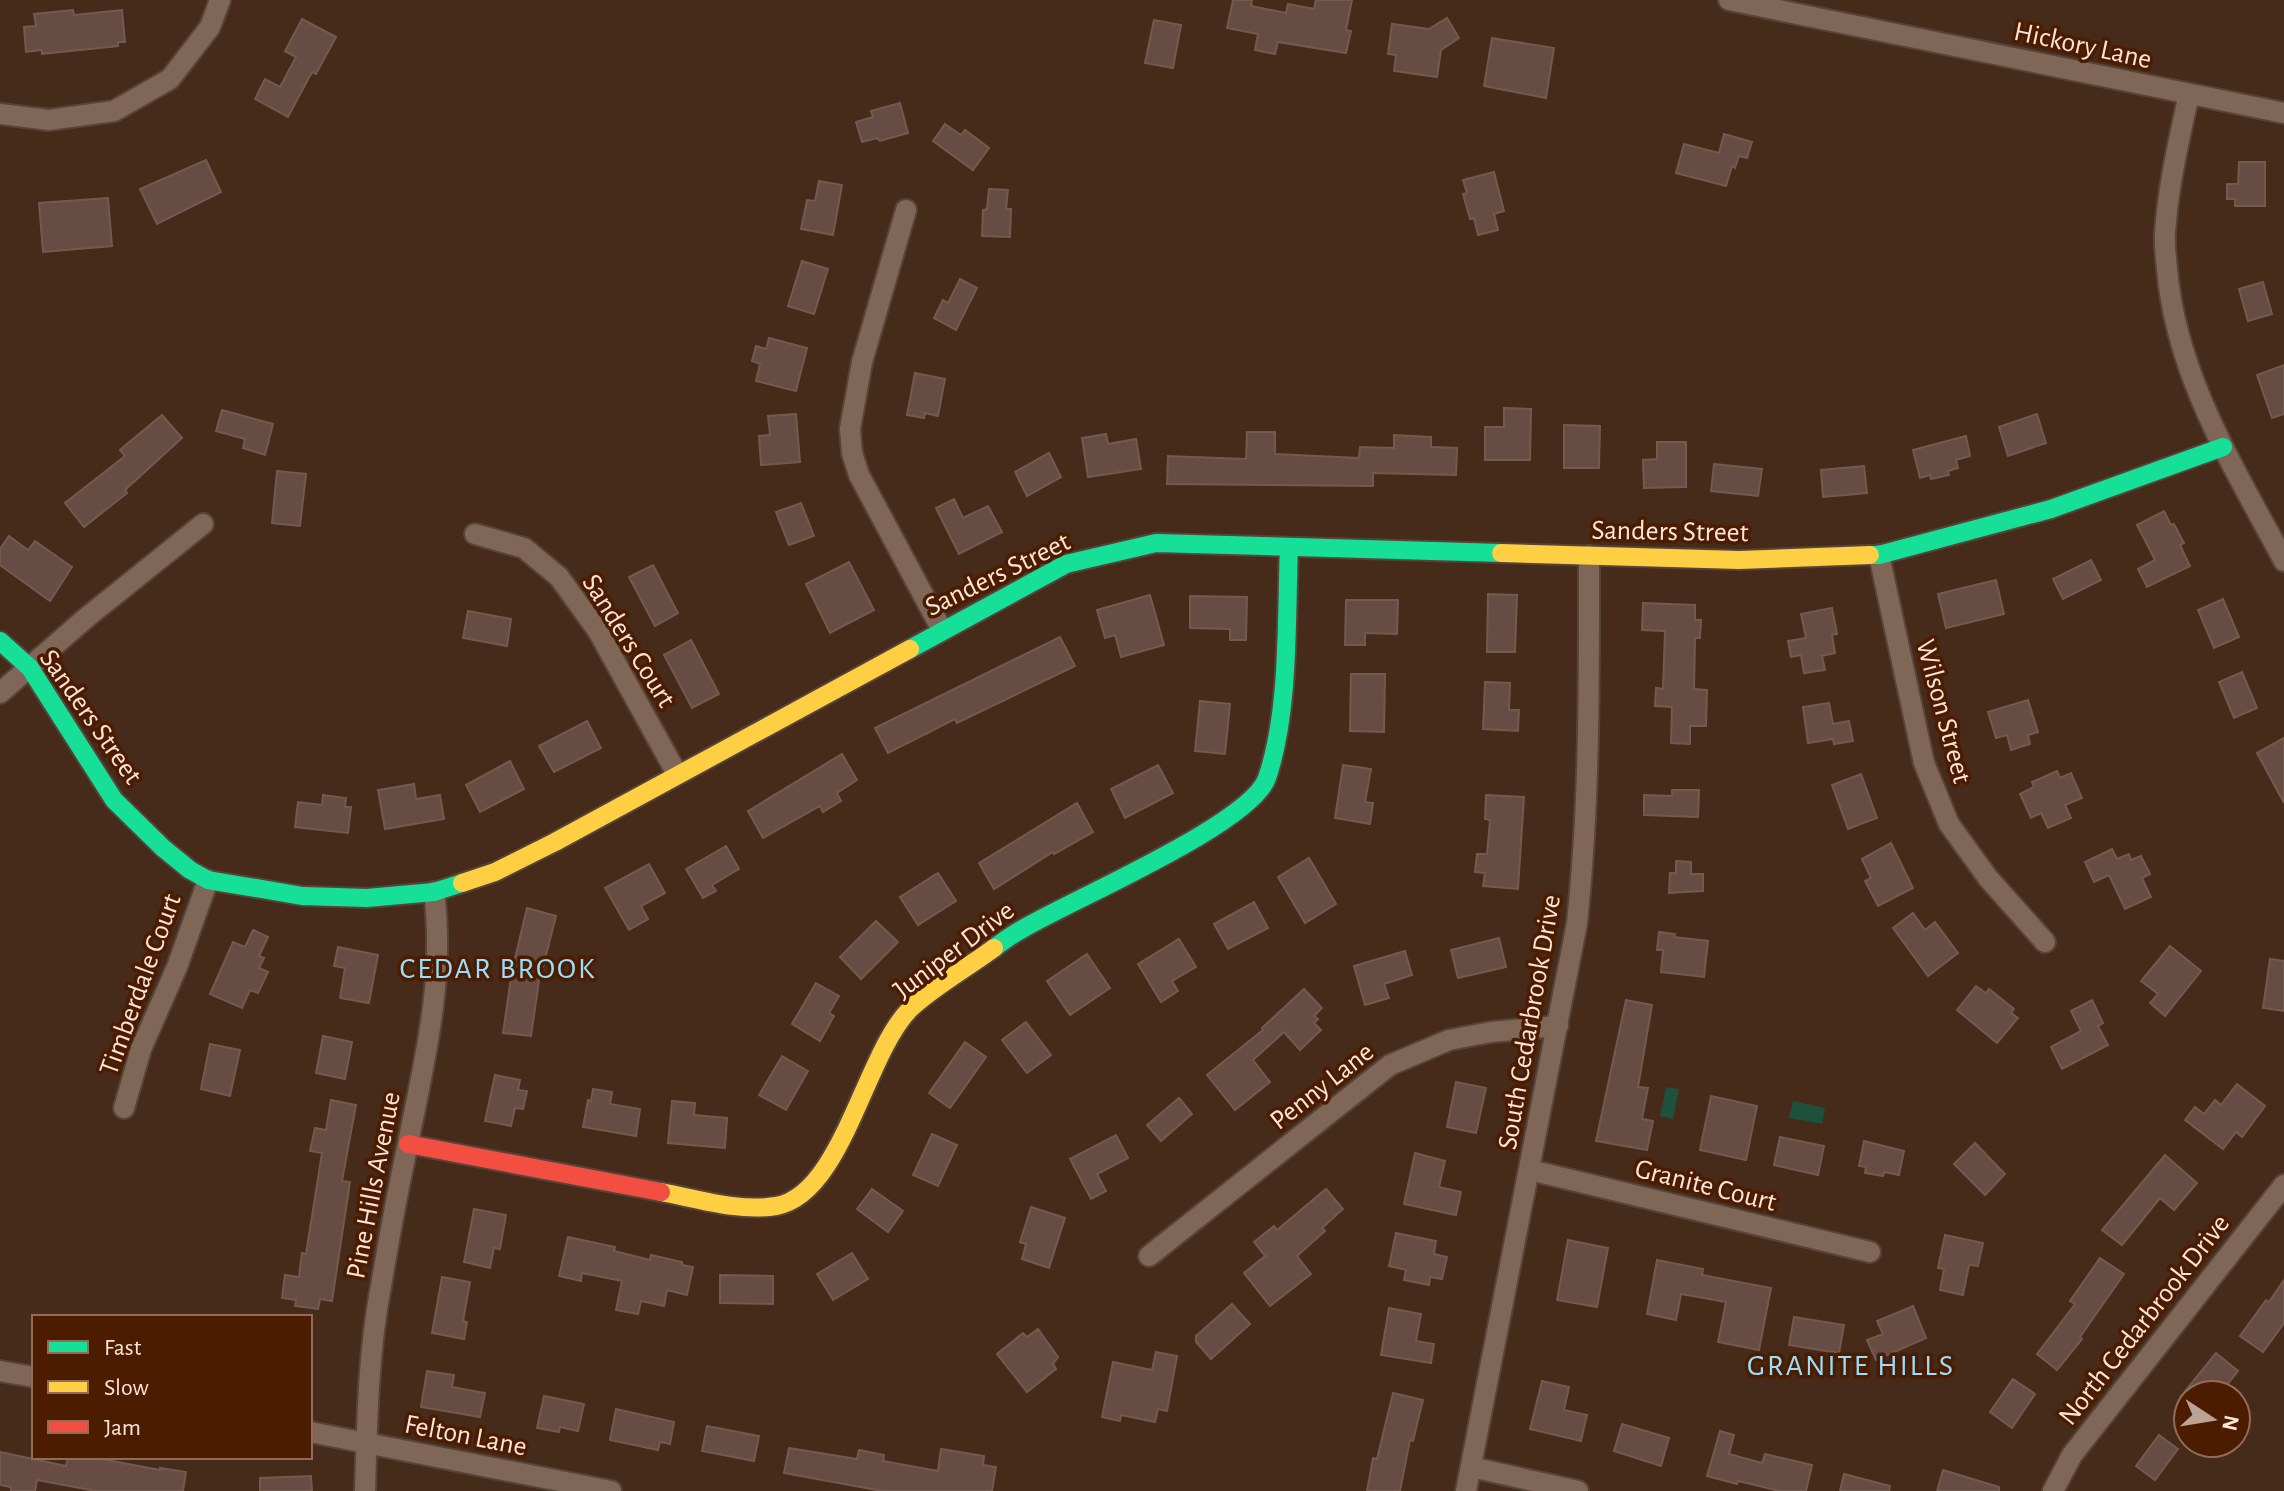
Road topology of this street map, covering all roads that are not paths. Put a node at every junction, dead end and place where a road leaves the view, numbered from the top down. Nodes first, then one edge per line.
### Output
1 (220, 0) edge
2 (1729, 0) edge
3 (2189, 94) junction
4 (2284, 113) edge
5 (0, 114) edge
6 (906, 210) dead end
7 (2223, 447) junction
8 (203, 524) dead end
9 (475, 534) dead end
10 (1289, 547) junction
11 (1879, 555) junction
12 (1589, 556) junction
13 (2284, 561) edge
14 (942, 630) junction
15 (0, 641) edge
16 (30, 668) junction
17 (0, 693) edge
18 (677, 774) junction
19 (208, 880) junction
20 (434, 892) junction
21 (2045, 942) dead end
22 (1558, 1026) junction
23 (124, 1108) dead end
24 (408, 1144) junction
25 (1530, 1170) junction
26 (2284, 1185) edge
27 (1870, 1252) dead end
28 (1149, 1256) dead end
29 (0, 1371) edge
30 (32, 1377) edge
31 (312, 1432) edge
32 (366, 1443) junction
33 (1471, 1467) junction
34 (365, 1491) edge
35 (611, 1491) edge
36 (1466, 1491) edge
37 (1578, 1491) edge
38 (2053, 1491) edge

1 - 5 street
2 - 3 street, Hickory Lane
3 - 4 street, Hickory Lane
3 - 7 street
6 - 14 street
7 - 11 street, Sanders Street
7 - 13 street
8 - 16 street
9 - 18 street, Sanders Court
10 - 12 street, Sanders Street
10 - 14 street, Sanders Street
10 - 24 street, Juniper Drive
11 - 12 street, Sanders Street
11 - 21 street, Wilson Street
12 - 22 street, South Cedarbrook Drive
14 - 18 street, Sanders Street
15 - 16 street, Sanders Street
16 - 17 street
16 - 19 street, Sanders Street
18 - 20 street, Sanders Street
19 - 20 street, Sanders Street
19 - 23 street, Timberdale Court
20 - 24 street, Pine Hills Avenue
22 - 25 street, South Cedarbrook Drive
22 - 28 street, Penny Lane
24 - 32 street, Pine Hills Avenue
25 - 27 street, Granite Court
25 - 33 street, South Cedarbrook Drive
26 - 38 street, North Cedarbrook Drive
29 - 30 street
31 - 32 street, Felton Lane
32 - 34 street, Pine Hills Avenue
32 - 35 street, Felton Lane
33 - 36 street, South Cedarbrook Drive
33 - 37 street

